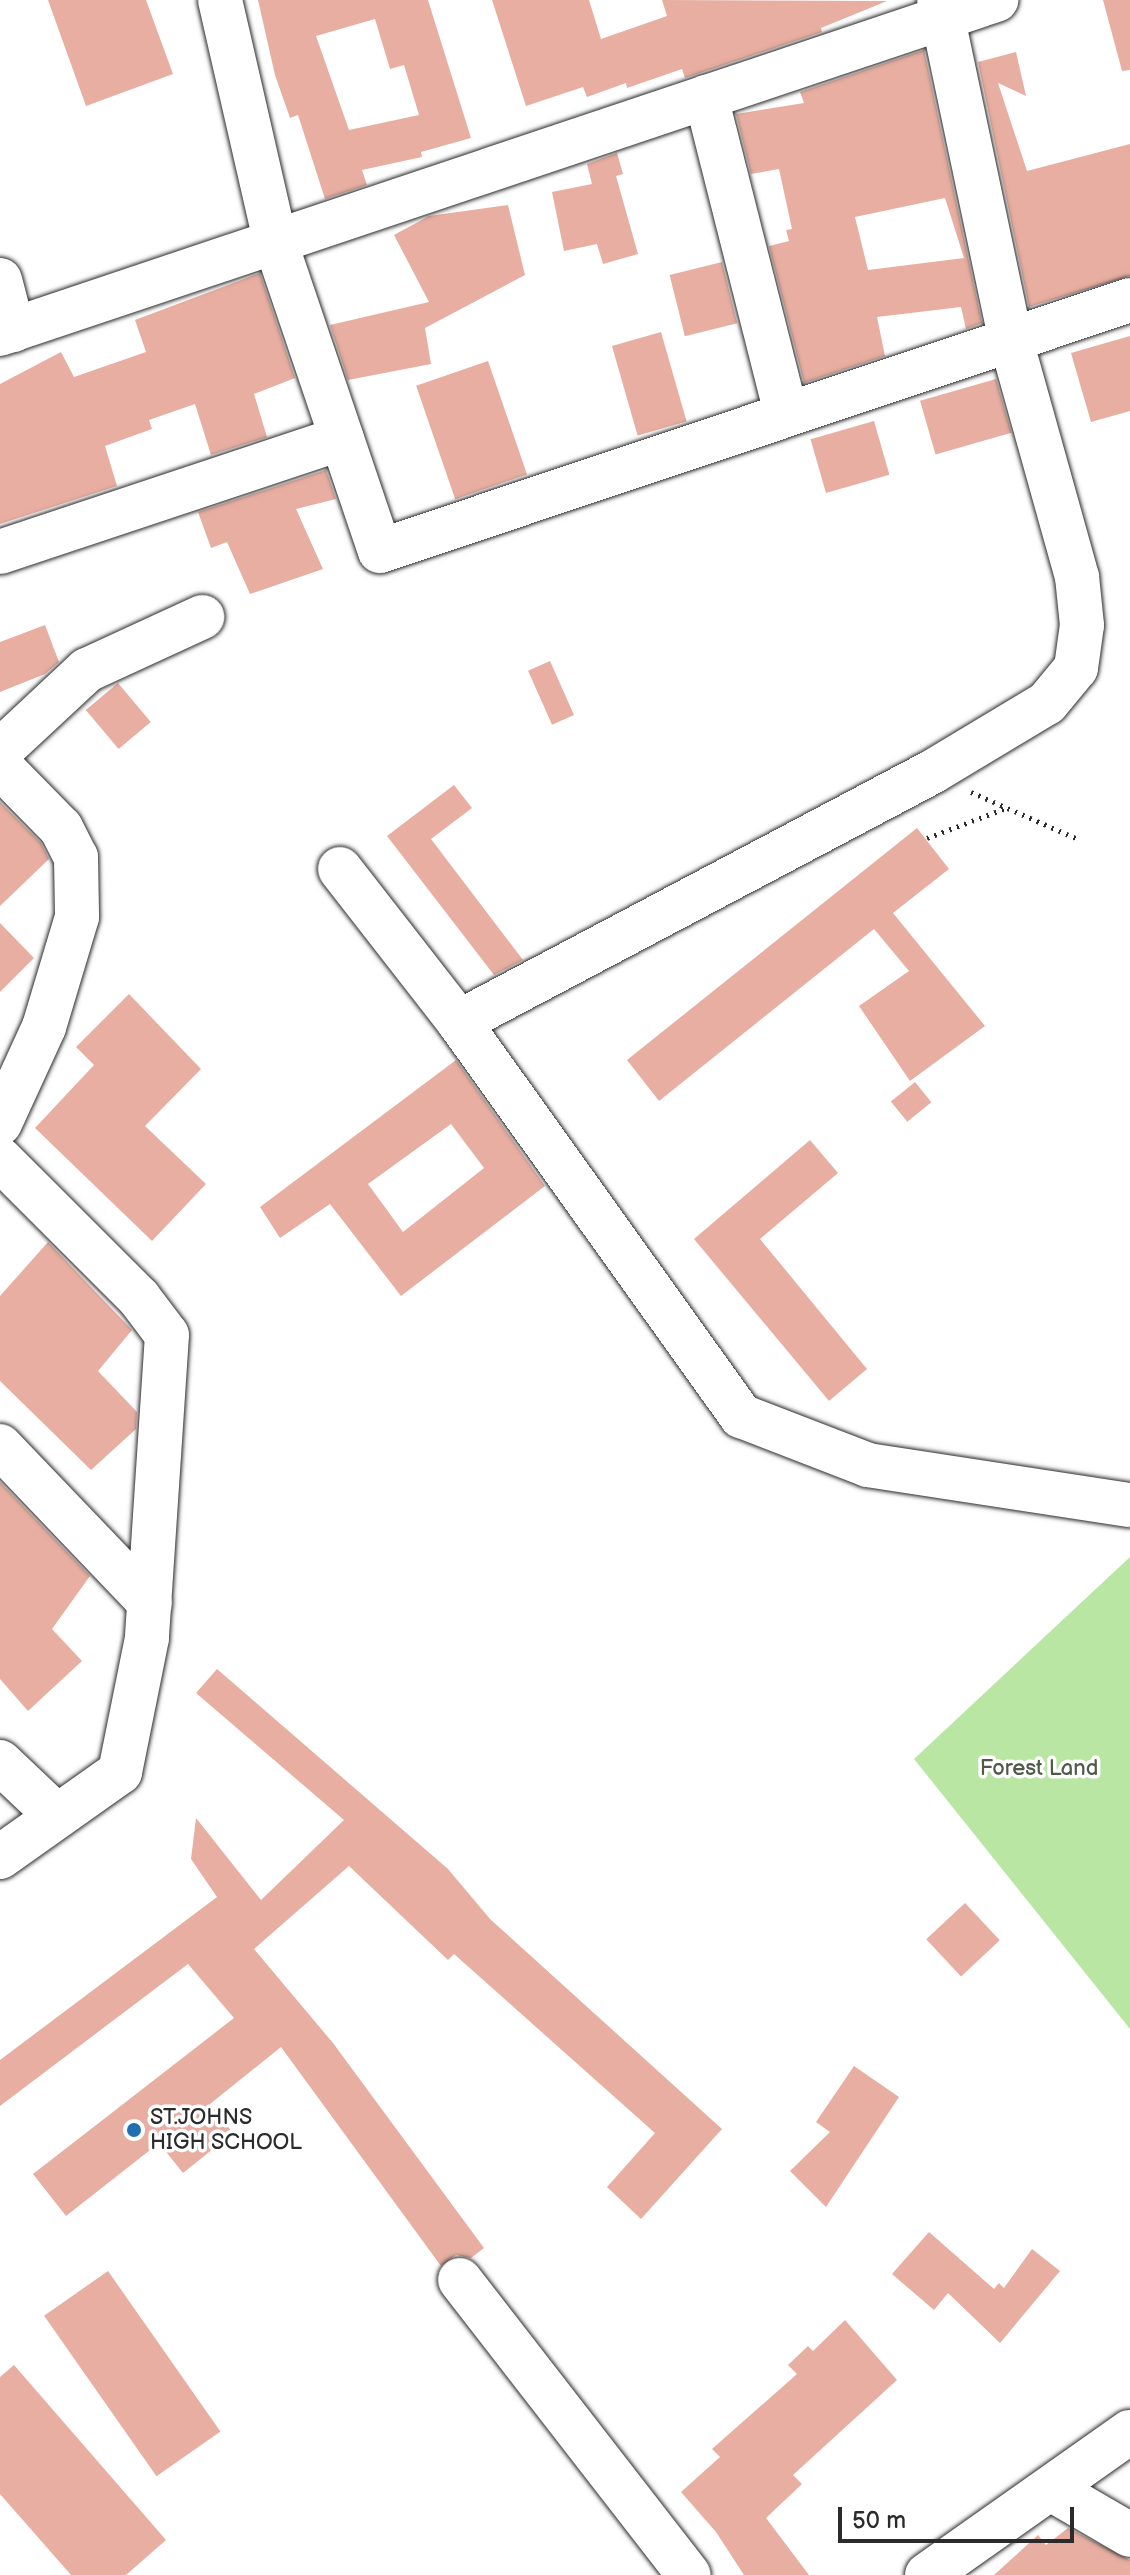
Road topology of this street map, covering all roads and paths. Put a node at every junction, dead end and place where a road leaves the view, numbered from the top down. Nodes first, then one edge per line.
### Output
1 (220, 0) edge
2 (996, 0) edge
3 (942, 8) edge
4 (706, 97) junction
5 (275, 241) junction
6 (0, 280) edge
7 (1130, 300) edge
8 (7, 332) edge
9 (1010, 337) junction
10 (786, 413) junction
11 (342, 438) junction
12 (0, 552) edge
13 (202, 617) dead end
14 (0, 751) edge
15 (0, 766) edge
16 (932, 772) junction
17 (1007, 808) junction
18 (927, 838) dead end
19 (1076, 838) dead end
20 (340, 869) dead end
21 (459, 1022) junction
22 (0, 1123) edge
23 (0, 1159) edge
24 (0, 1446) edge
25 (1130, 1505) edge
26 (150, 1603) junction
27 (0, 1762) edge
28 (56, 1815) junction
29 (0, 1857) edge
30 (460, 2280) dead end
31 (1130, 2432) edge
32 (1051, 2489) junction
33 (1130, 2535) edge
34 (689, 2575) edge
35 (927, 2575) edge

1 - 5 street
2 - 3 street
3 - 4 street
3 - 9 street
4 - 5 street
4 - 10 street
5 - 8 street
5 - 11 street
6 - 8 street
7 - 9 street
9 - 10 street
9 - 16 street
10 - 11 street
11 - 12 street
13 - 14 street
15 - 22 street
16 - 17 path
16 - 21 street
17 - 18 path
17 - 19 path
20 - 21 street
21 - 25 street
23 - 26 street
24 - 26 street
26 - 28 street
27 - 28 street
28 - 29 street
30 - 34 street
31 - 32 street
32 - 33 street
32 - 35 street

